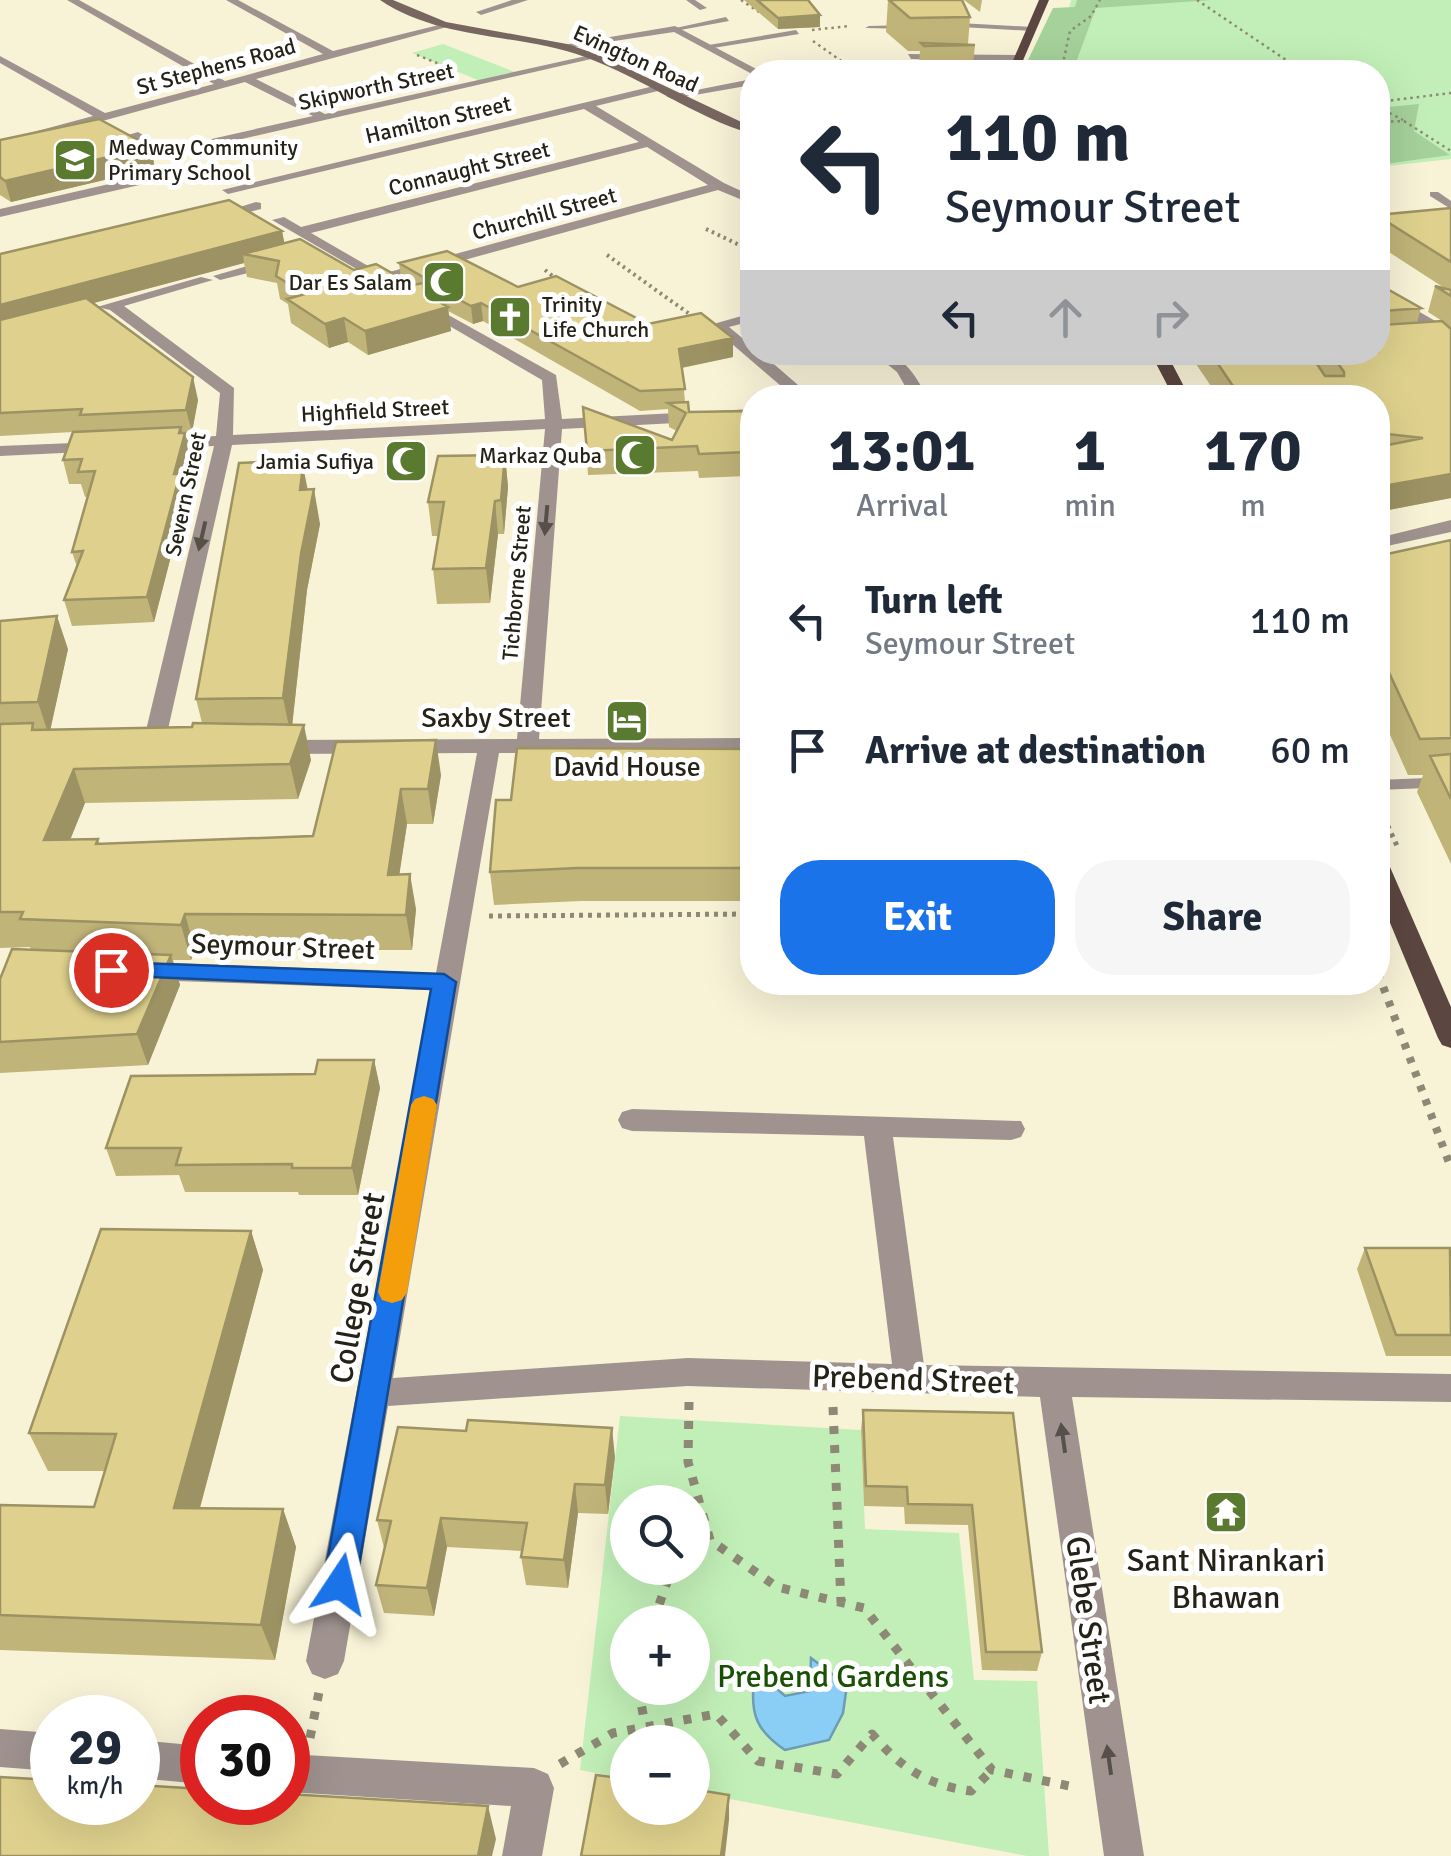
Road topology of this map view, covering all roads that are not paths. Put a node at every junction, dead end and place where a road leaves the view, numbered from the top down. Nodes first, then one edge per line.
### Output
1 (72, 0) edge
2 (231, 0) edge
3 (385, 0) edge
4 (523, 0) edge
5 (690, 0) edge
6 (1044, 0) edge
7 (702, 8) dead end
8 (481, 12) dead end
9 (726, 19) dead end
10 (443, 25) junction
11 (932, 25) edge
12 (919, 26) edge
13 (869, 28) dead end
14 (1032, 28) junction
15 (675, 30) junction
16 (796, 32) edge
17 (563, 46) junction
18 (707, 46) junction
19 (332, 56) junction
20 (595, 57) junction
21 (0, 59) edge
22 (1018, 60) edge
23 (740, 63) edge
24 (248, 79) junction
25 (740, 84) edge
26 (224, 85) junction
27 (658, 88) junction
28 (672, 96) junction
29 (586, 105) junction
30 (103, 117) junction
31 (325, 118) junction
32 (740, 127) edge
33 (134, 135) edge
34 (650, 144) junction
35 (0, 145) edge
36 (179, 162) junction
37 (720, 186) junction
38 (1434, 194) dead end
39 (740, 195) edge
40 (252, 204) junction
41 (1451, 206) edge
42 (0, 214) edge
43 (1451, 214) edge
44 (1432, 216) edge
45 (201, 220) edge
46 (299, 232) junction
47 (327, 248) junction
48 (310, 253) edge
49 (292, 258) edge
50 (380, 278) junction
51 (405, 294) edge
52 (1390, 300) edge
53 (113, 305) junction
54 (1390, 307) edge
55 (94, 310) edge
56 (434, 311) edge
57 (740, 320) edge
58 (1445, 337) edge
59 (1424, 338) edge
60 (740, 343) edge
61 (1451, 350) edge
62 (766, 365) edge
63 (897, 365) edge
64 (790, 385) edge
65 (912, 385) edge
66 (740, 414) edge
67 (554, 422) junction
68 (224, 441) junction
69 (0, 451) edge
70 (1451, 526) edge
71 (1390, 540) edge
72 (740, 746) edge
73 (153, 747) edge
74 (252, 747) edge
75 (527, 747) junction
76 (490, 748) junction
77 (1451, 782) edge
78 (1390, 785) edge
79 (1390, 894) edge
80 (116, 970) edge
81 (444, 982) junction
82 (1451, 1038) edge
83 (632, 1120) dead end
84 (877, 1126) junction
85 (1011, 1129) dead end
86 (910, 1378) junction
87 (1054, 1383) junction
88 (1451, 1388) edge
89 (376, 1393) junction
90 (325, 1661) road end
91 (0, 1748) edge
92 (30, 1750) edge
93 (310, 1774) edge
94 (522, 1856) edge
95 (1124, 1856) edge

1 - 26 street
2 - 19 street
3 - 10 street, Evington Road
4 - 8 street
5 - 7 lane
6 - 14 main road
9 - 15 lane
10 - 17 street, Evington Road
10 - 19 street, St Stephens Road
11 - 14 lane
12 - 13 lane
14 - 22 main road
15 - 17 street
15 - 18 street
16 - 18 lane
17 - 20 street, Evington Road
18 - 23 street
19 - 24 street, St Stephens Road
20 - 27 street, Evington Road
20 - 31 street, Skipworth Street
21 - 30 street
24 - 26 street, St Stephens Road
24 - 31 street
25 - 28 street
26 - 30 street, St Stephens Road
27 - 28 street, Evington Road
27 - 29 street, Hamilton Street
28 - 32 street, Evington Road
29 - 34 street
29 - 40 street, Hamilton Street
30 - 35 street, St Stephens Road
31 - 36 street, Skipworth Street
33 - 36 street
34 - 37 street
34 - 46 street, Connaught Street
36 - 40 street
36 - 42 street, Skipworth Street
37 - 39 street
37 - 50 street, Churchill Street
38 - 41 lane
40 - 45 street, Hamilton Street
40 - 46 street
43 - 44 street
46 - 47 street
47 - 48 street
47 - 50 street
49 - 53 street
50 - 51 street
52 - 58 street
53 - 55 street
53 - 68 street, Severn Street
54 - 58 lane
56 - 67 street, Tichborne Street
57 - 60 street
58 - 59 lane
58 - 61 lane
62 - 64 street
63 - 65 street
66 - 67 street, Highfield Street
67 - 68 street, Highfield Street
67 -> 75 street, Tichborne Street
68 - 69 street, Highfield Street
68 -> 73 street, Severn Street
70 - 71 street
72 - 75 street, Saxby Street
74 - 76 street, Saxby Street
75 - 76 street, Saxby Street
76 - 81 street, College Street
77 - 78 lane
79 - 82 main road
80 - 81 street, Seymour Street
81 - 89 street, College Street
83 - 84 street
84 - 85 street
84 - 86 street
86 - 87 street, Prebend Street
86 - 89 street, Prebend Street
87 - 88 street, Prebend Street
95 -> 87 street, Glebe Street
89 - 90 street, College Street
91 - 92 street
93 - 94 street

